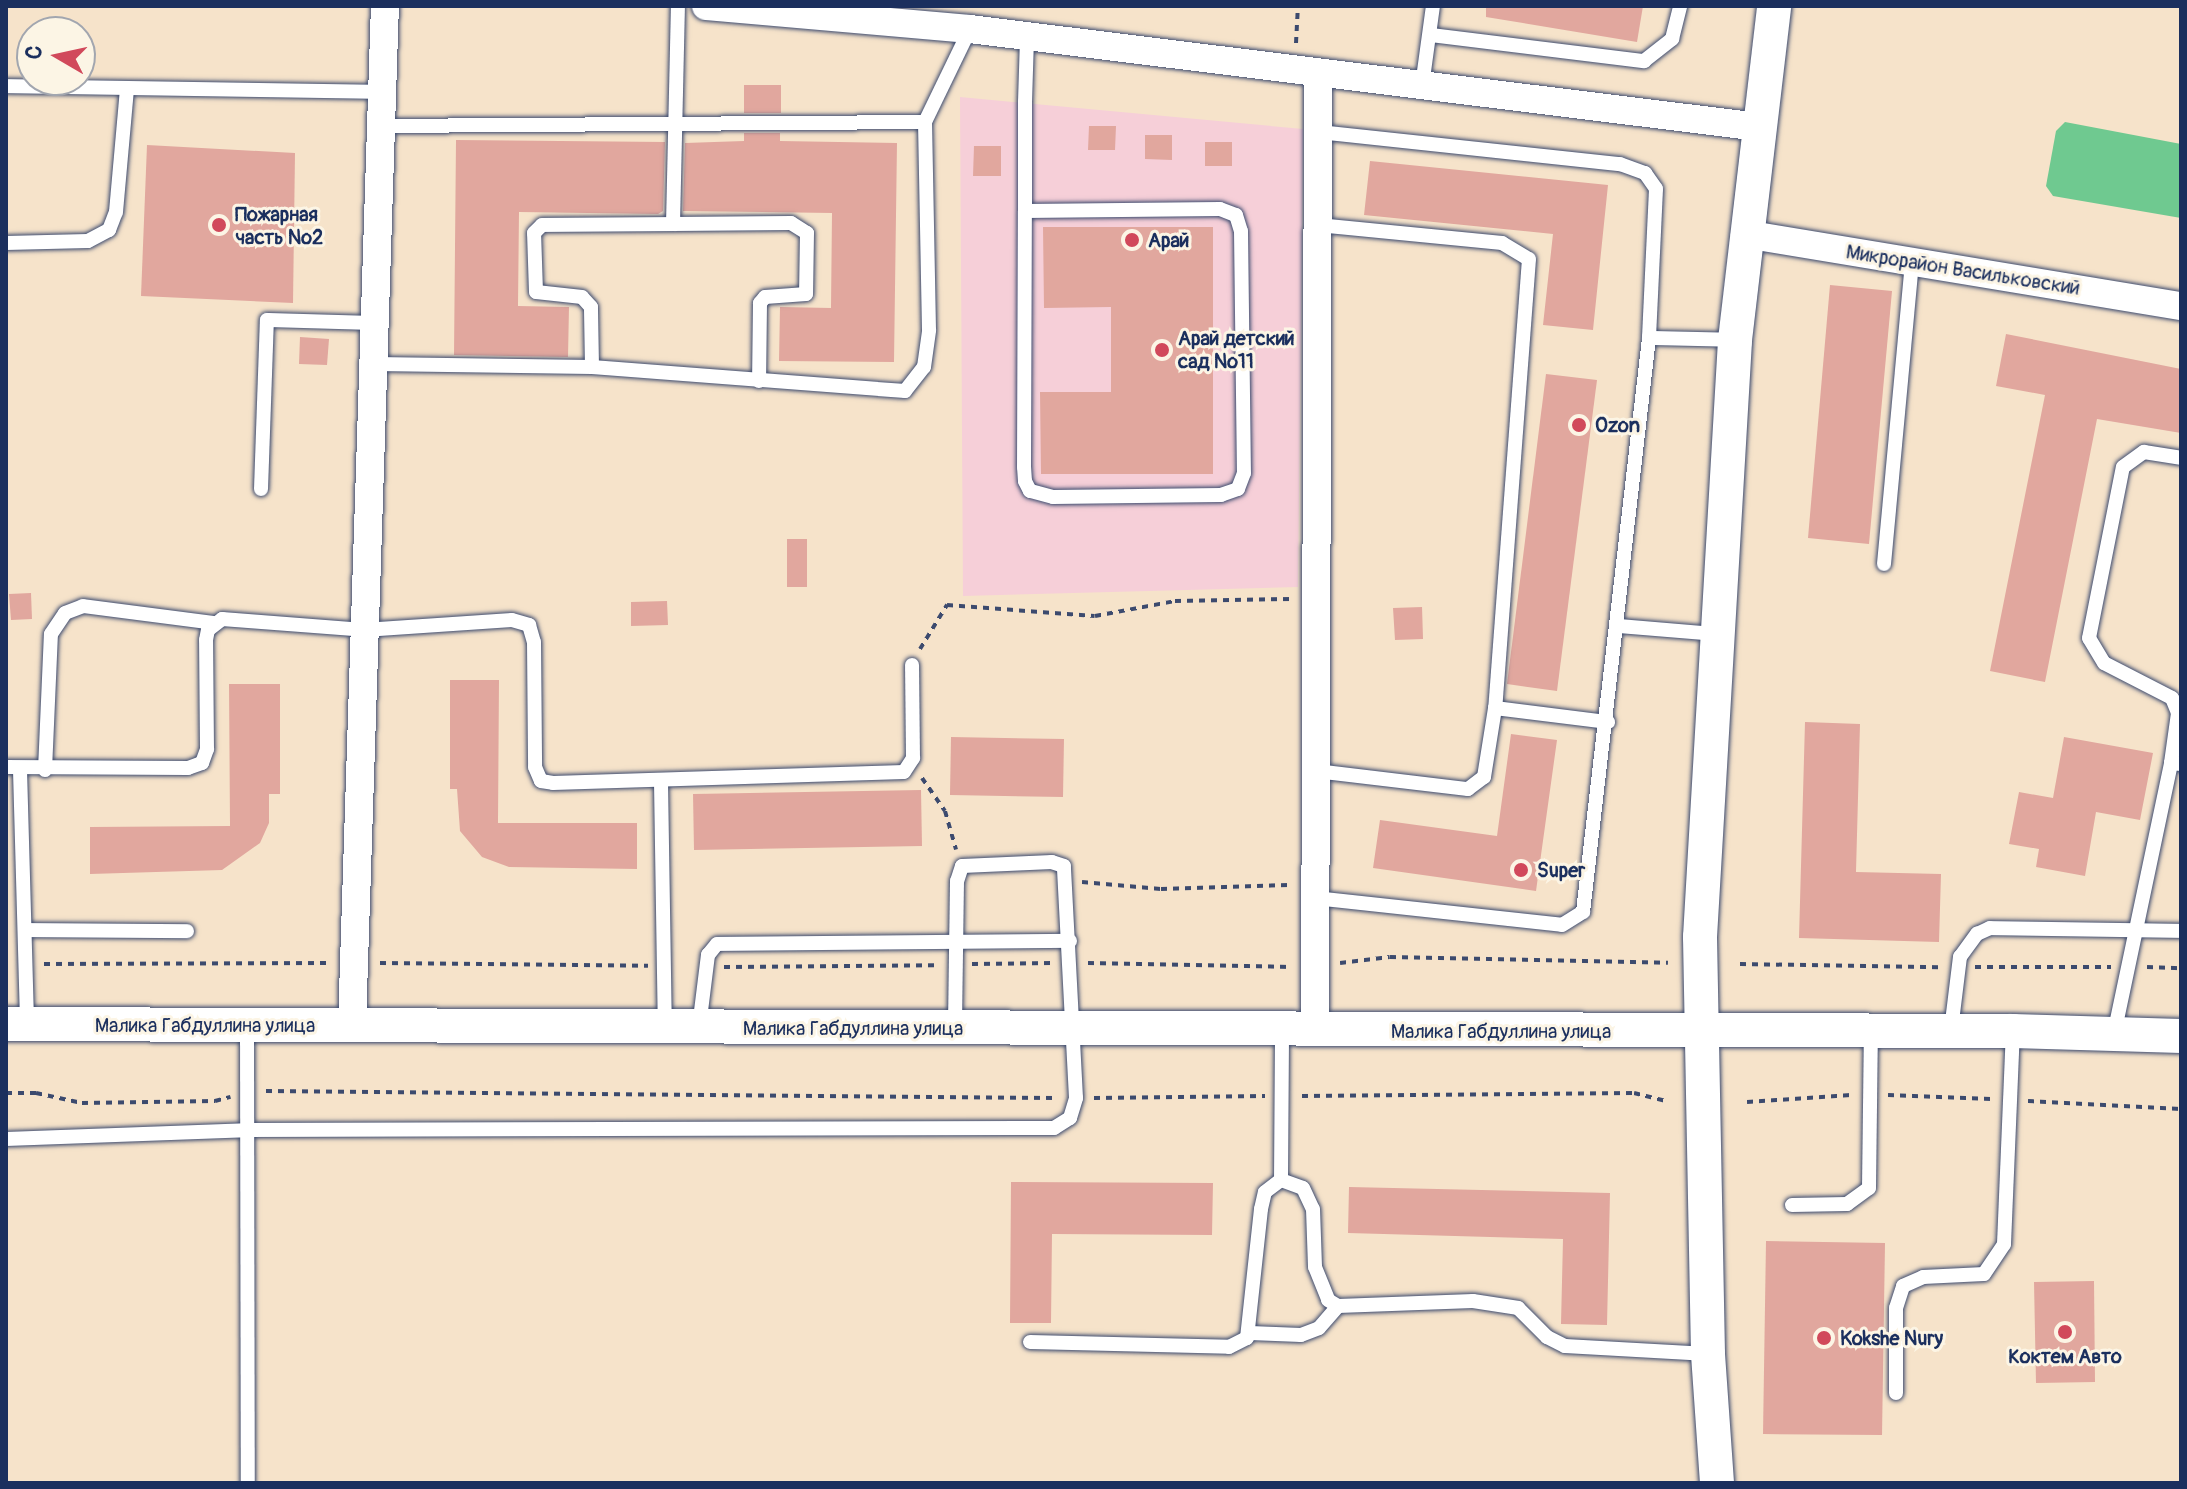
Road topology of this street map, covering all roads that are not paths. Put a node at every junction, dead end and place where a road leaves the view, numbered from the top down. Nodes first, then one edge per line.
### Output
1 (385, 6) edge
2 (678, 6) edge
3 (706, 6) edge
4 (1433, 6) edge
5 (1680, 6) edge
6 (1774, 6) edge
7 (972, 17) edge
8 (1431, 35) junction
9 (1027, 37) junction
10 (1311, 73) junction
11 (6, 86) edge
12 (1422, 86) junction
13 (127, 88) junction
14 (382, 92) junction
15 (925, 122) junction
16 (381, 126) junction
17 (1759, 127) junction
18 (675, 128) junction
19 (1319, 132) junction
20 (1025, 211) junction
21 (673, 224) junction
22 (1318, 225) junction
23 (1745, 234) junction
24 (6, 243) edge
25 (1912, 261) junction
26 (2181, 306) edge
27 (375, 323) junction
28 (1649, 338) junction
29 (1735, 340) junction
30 (375, 364) junction
31 (592, 367) junction
32 (759, 381) junction
33 (2181, 458) edge
34 (261, 489) dead end
35 (1884, 564) dead end
36 (214, 623) junction
37 (1620, 626) junction
38 (364, 630) junction
39 (1716, 634) junction
40 (912, 665) road end
41 (1495, 708) junction
42 (1608, 722) junction
43 (2176, 764) edge
44 (13, 769) edge
45 (45, 770) junction
46 (1316, 771) junction
47 (661, 782) junction
48 (1315, 892) junction
49 (25, 930) junction
50 (2134, 930) junction
51 (187, 931) dead end
52 (2181, 931) edge
53 (955, 941) junction
54 (1070, 941) junction
55 (16, 1024) edge
56 (247, 1025) junction
57 (352, 1025) junction
58 (665, 1027) junction
59 (699, 1027) junction
60 (955, 1028) junction
61 (1072, 1028) junction
62 (1299, 1030) junction
63 (1871, 1030) junction
64 (1700, 1031) junction
65 (1951, 1031) junction
66 (2013, 1031) junction
67 (2114, 1034) junction
68 (2181, 1036) edge
69 (246, 1130) junction
70 (6, 1139) edge
71 (1281, 1180) junction
72 (1792, 1205) dead end
73 (1338, 1306) junction
74 (1250, 1333) junction
75 (1030, 1342) dead end
76 (1708, 1354) junction
77 (1896, 1393) dead end
78 (248, 1483) edge
79 (1717, 1483) edge

1 - 14 street
2 - 18 lane
3 - 7 street
4 - 8 lane
5 - 8 lane
6 - 17 street
7 - 9 street
7 - 15 lane
8 - 12 lane
9 - 10 street
9 - 20 lane
10 - 12 street
10 - 19 street
11 - 13 lane
12 - 17 street
13 - 14 lane
13 - 24 lane
14 - 16 street
15 - 18 lane
15 - 32 lane
16 - 18 lane
16 - 27 street
17 - 23 street
18 - 21 lane
19 - 22 street
19 - 28 lane
20 - 20 lane
21 - 31 lane
21 - 32 lane
22 - 41 lane
22 - 46 street
23 - 25 street, Микрорайон Васильковский
23 - 29 street
25 - 26 street, Микрорайон Васильковский
25 - 35 lane
27 - 30 street
27 - 34 lane
28 - 29 lane
28 - 37 lane
29 - 39 street
30 - 31 lane
30 - 38 street
31 - 32 lane
33 - 43 lane
36 - 38 lane
36 - 45 lane
36 - 45 lane
37 - 39 lane
37 - 42 lane
38 - 47 lane
38 - 57 street
39 - 64 street
40 - 47 lane
41 - 42 lane
41 - 46 lane
42 - 48 lane
43 - 50 lane
44 - 45 lane
44 - 49 lane
46 - 48 street
47 - 58 lane
48 - 62 street
49 - 51 lane
49 - 55 lane
50 - 52 lane
50 - 65 lane
50 - 67 lane
53 - 54 lane
53 - 54 lane
53 - 59 lane
53 - 60 lane
54 - 61 lane
55 - 56 street, Малика Габдуллина улица
56 - 57 street, Малика Габдуллина улица
56 - 69 lane
57 - 58 street, Малика Габдуллина улица
58 - 59 street, Малика Габдуллина улица
59 - 60 street, Малика Габдуллина улица
60 - 61 street, Малика Габдуллина улица
61 - 62 street, Малика Габдуллина улица
61 - 69 lane
62 - 64 street, Малика Габдуллина улица
62 - 71 lane
63 - 64 street, Малика Габдуллина улица
63 - 65 street, Малика Габдуллина улица
63 - 72 lane
64 - 76 street
65 - 66 street, Малика Габдуллина улица
66 - 67 street, Малика Габдуллина улица
66 - 77 lane
67 - 68 street, Малика Габдуллина улица
69 - 70 lane
69 - 78 lane
71 - 73 lane
71 - 74 lane
73 - 74 lane
73 - 76 lane
74 - 75 lane
76 - 79 street

